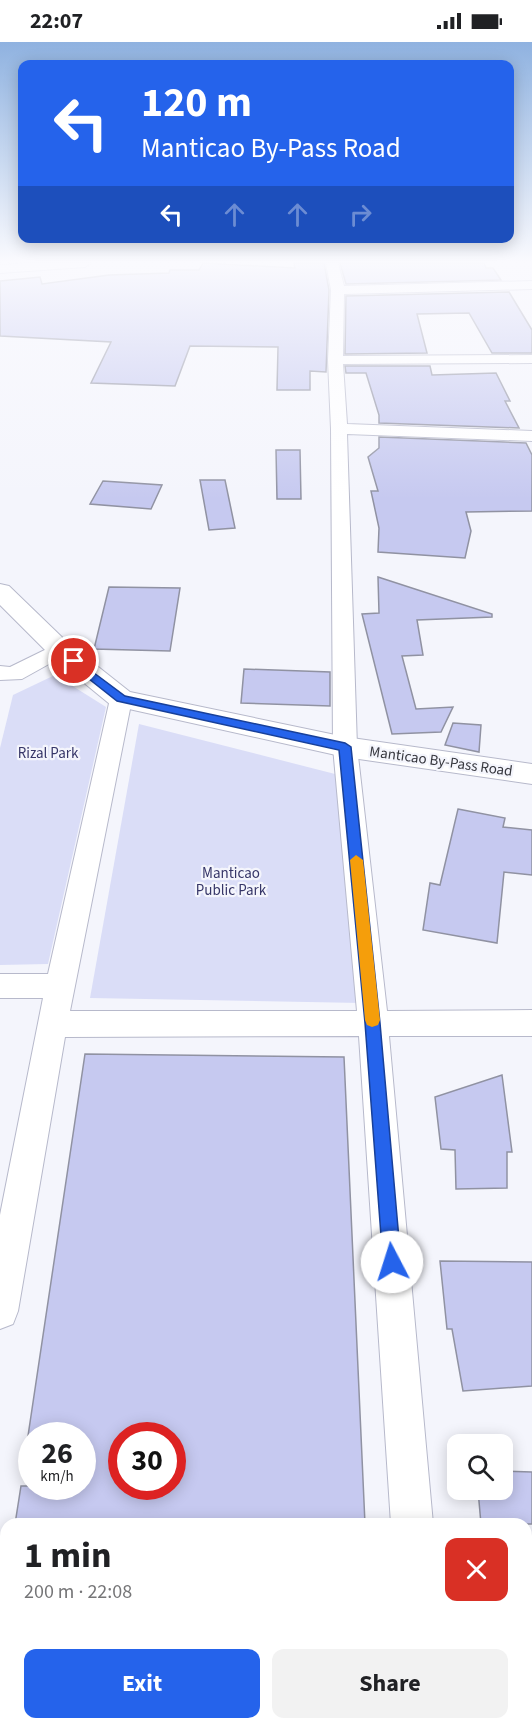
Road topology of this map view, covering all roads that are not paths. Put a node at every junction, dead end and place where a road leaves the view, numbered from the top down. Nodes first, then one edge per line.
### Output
1 (336, 342) edge
2 (532, 359) edge
3 (335, 360) junction
4 (339, 429) junction
5 (532, 435) edge
6 (0, 591) edge
7 (59, 649) junction
8 (7, 673) edge
9 (0, 695) edge
10 (121, 699) junction
11 (345, 747) junction
12 (532, 774) edge
13 (0, 986) edge
14 (61, 986) junction
15 (373, 1023) junction
16 (532, 1023) edge
17 (52, 1024) junction
18 (0, 1311) edge
19 (412, 1518) edge

1 - 3 street
2 - 3 street
3 - 4 street
4 - 5 street
4 - 11 street
6 - 7 street, Manticao By-Pass Road
7 - 8 street
7 - 10 street, Manticao By-Pass Road
8 - 9 street
10 - 11 street, Manticao By-Pass Road
10 - 14 street
11 - 12 street, Manticao By-Pass Road
11 - 15 street
13 - 14 street
14 - 17 street
15 - 16 street
15 - 17 street
15 - 19 street
17 - 18 street

